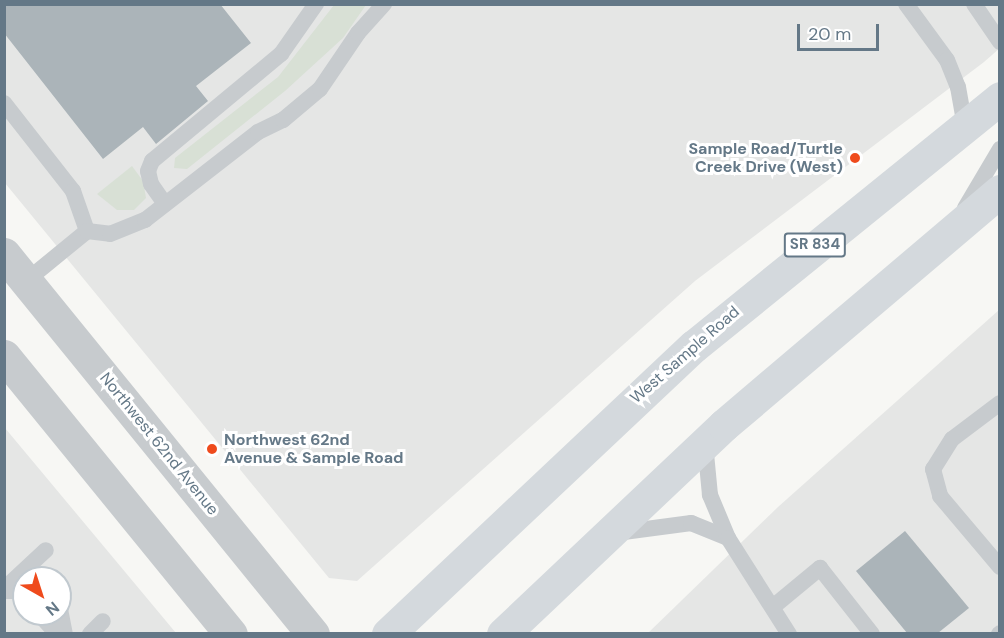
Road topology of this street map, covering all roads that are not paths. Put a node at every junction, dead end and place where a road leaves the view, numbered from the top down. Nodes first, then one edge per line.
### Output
1 (316, 4) edge
2 (384, 4) edge
3 (906, 4) edge
4 (974, 4) edge
5 (999, 42) edge
6 (999, 98) edge
7 (4, 103) edge
8 (965, 125) junction
9 (999, 149) edge
10 (999, 191) edge
11 (165, 204) junction
12 (87, 231) junction
13 (951, 232) junction
14 (4, 254) edge
15 (26, 281) junction
16 (4, 356) edge
17 (997, 405) edge
18 (705, 443) junction
19 (606, 535) junction
20 (728, 538) junction
21 (46, 550) dead end
22 (34, 566) edge
23 (999, 567) edge
24 (774, 606) junction
25 (103, 621) dead end
26 (90, 633) edge
27 (231, 633) edge
28 (314, 633) edge
29 (388, 633) edge
30 (503, 633) edge
31 (789, 633) edge
32 (872, 633) edge

1 - 11 lane
2 - 11 lane
3 - 8 lane
4 - 5 lane
6 - 8 main road, West Sample Road / SR 834
7 - 12 lane
8 - 29 main road, West Sample Road / SR 834
9 - 13 lane
10 - 13 main road
11 - 12 lane
12 - 15 lane
13 - 18 main road
14 - 15 street, Northwest 62nd Avenue
15 - 28 street, Northwest 62nd Avenue
16 - 27 street
17 - 23 lane
18 - 19 main road
18 - 20 lane
19 - 20 lane
19 - 30 main road
20 - 24 lane
21 - 22 lane
24 - 31 lane
24 - 32 lane
25 - 26 lane

